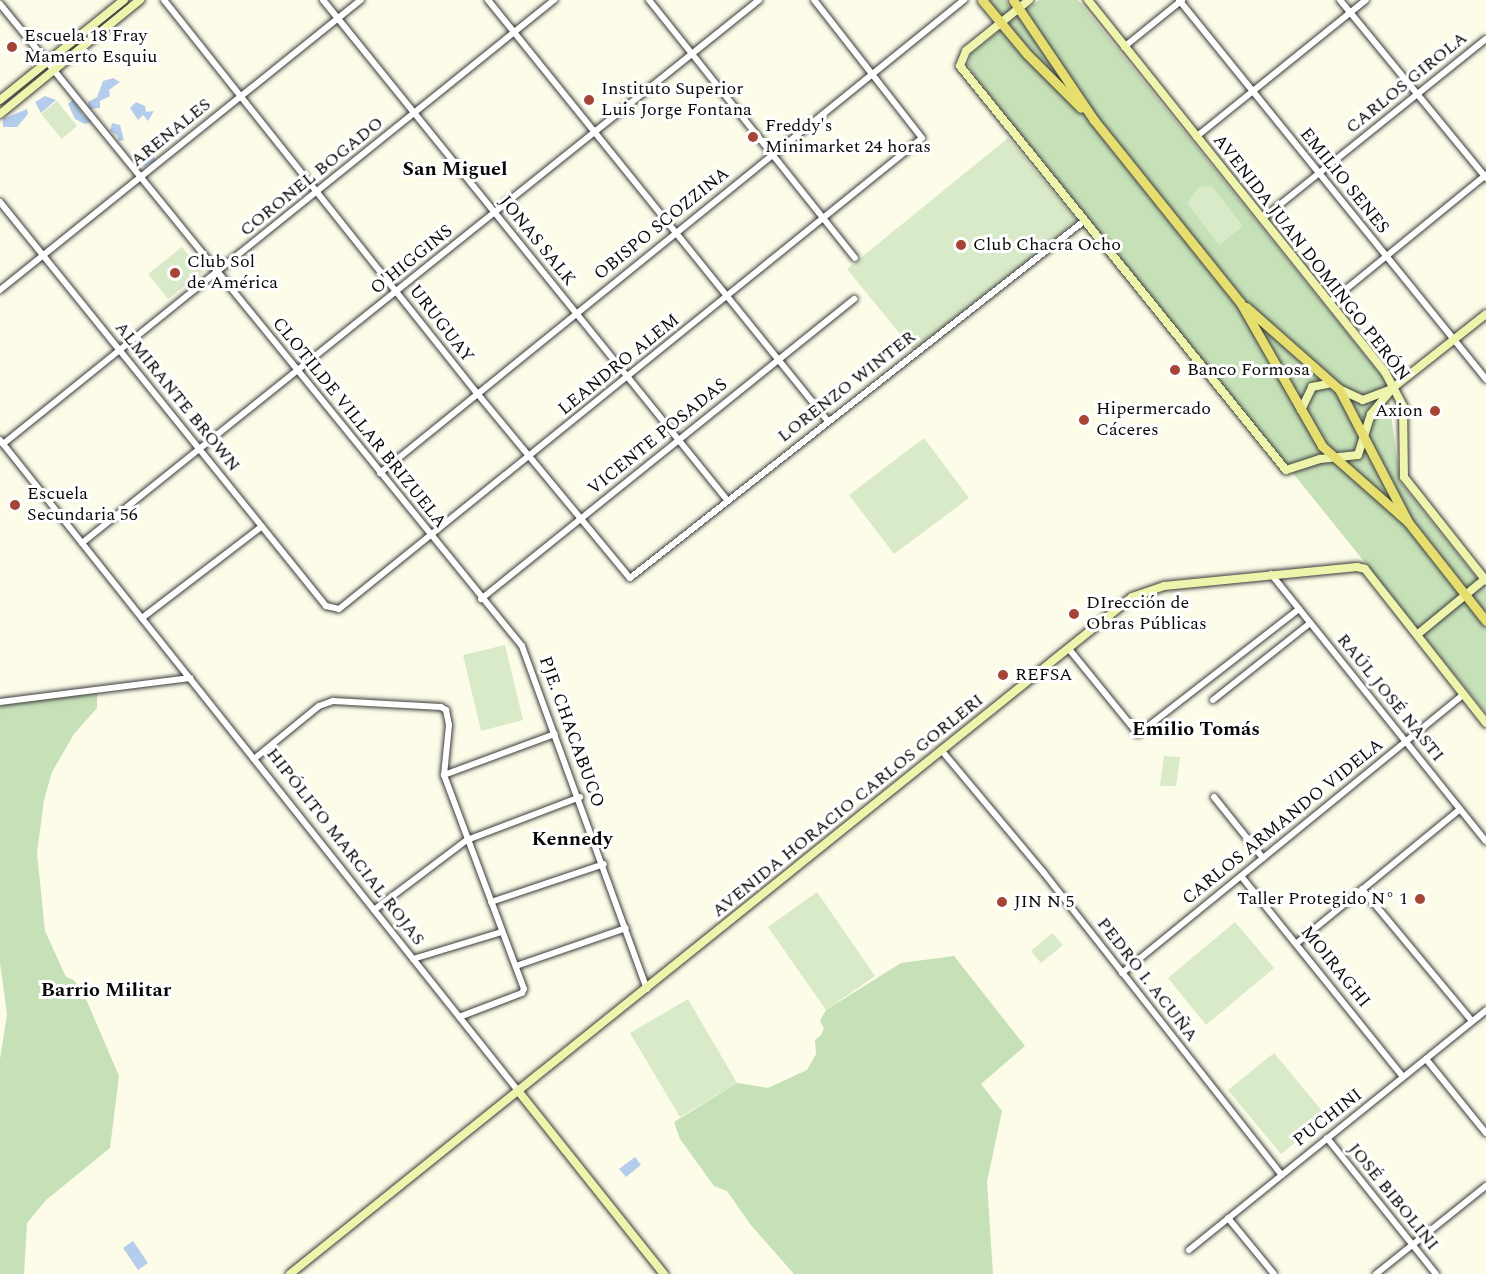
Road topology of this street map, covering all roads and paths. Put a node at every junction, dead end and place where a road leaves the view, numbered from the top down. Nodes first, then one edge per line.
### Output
1 (124, 0) edge
2 (140, 0) edge
3 (164, 0) edge
4 (323, 0) edge
5 (361, 0) edge
6 (488, 0) edge
7 (554, 0) edge
8 (649, 0) edge
9 (759, 0) edge
10 (814, 0) edge
11 (964, 0) edge
12 (982, 0) edge
13 (1029, 0) edge
14 (1088, 0) edge
15 (1180, 0) edge
16 (1340, 0) edge
17 (1366, 0) edge
18 (0, 4) edge
19 (1016, 4) edge
20 (1350, 13) junction
21 (338, 19) junction
22 (1001, 22) junction
23 (514, 33) junction
24 (1486, 39) edge
25 (1124, 47) junction
26 (693, 54) junction
27 (48, 62) junction
28 (54, 69) junction
29 (873, 73) junction
30 (1252, 91) junction
31 (1417, 94) junction
32 (241, 96) junction
33 (0, 100) edge
34 (415, 113) junction
35 (0, 114) edge
36 (1094, 120) junction
37 (594, 133) junction
38 (1195, 137) junction
39 (773, 154) junction
40 (1319, 174) junction
41 (141, 177) junction
42 (1486, 177) edge
43 (317, 192) junction
44 (0, 202) edge
45 (495, 213) junction
46 (823, 218) junction
47 (1262, 219) junction
48 (1084, 221) junction
49 (674, 232) junction
50 (43, 255) junction
51 (1386, 257) junction
52 (855, 258) dead end
53 (218, 272) junction
54 (0, 290) edge
55 (396, 292) junction
56 (727, 297) junction
57 (854, 299) dead end
58 (1240, 302) junction
59 (1329, 303) junction
60 (575, 312) junction
61 (1486, 314) edge
62 (1452, 340) junction
63 (120, 351) junction
64 (778, 360) junction
65 (298, 371) junction
66 (628, 377) junction
67 (1486, 379) edge
68 (1336, 386) junction
69 (1394, 387) junction
70 (476, 392) junction
71 (1301, 410) junction
72 (827, 420) junction
73 (679, 440) junction
74 (1366, 440) junction
75 (2, 442) edge
76 (201, 450) junction
77 (529, 456) junction
78 (1331, 458) junction
79 (380, 472) junction
80 (728, 501) junction
81 (581, 519) junction
82 (1408, 522) junction
83 (261, 527) junction
84 (430, 535) junction
85 (82, 543) junction
86 (1270, 574) junction
87 (630, 578) joint
88 (1485, 580) edge
89 (1466, 595) junction
90 (481, 599) junction
91 (330, 609) joint
92 (1299, 609) junction
93 (142, 618) junction
94 (1486, 621) edge
95 (1310, 623) junction
96 (1418, 634) junction
97 (1069, 649) junction
98 (190, 678) junction
99 (1464, 695) junction
100 (1213, 700) dead end
101 (0, 702) edge
102 (1486, 723) edge
103 (555, 734) junction
104 (1406, 742) junction
105 (942, 751) junction
106 (254, 759) junction
107 (444, 775) junction
108 (580, 797) junction
109 (1214, 797) dead end
110 (1460, 809) junction
111 (467, 840) junction
112 (1486, 841) edge
113 (1263, 858) junction
114 (604, 864) junction
115 (1241, 876) junction
116 (1362, 889) junction
117 (491, 902) junction
118 (374, 910) junction
119 (626, 928) junction
120 (502, 932) junction
121 (1297, 943) junction
122 (413, 959) junction
123 (516, 966) junction
124 (1122, 973) junction
125 (647, 990) junction
126 (1486, 1010) edge
127 (459, 1017) junction
128 (1472, 1021) junction
129 (1426, 1059) junction
130 (1403, 1077) junction
131 (519, 1092) junction
132 (1486, 1133) edge
133 (1327, 1138) junction
134 (1281, 1174) junction
135 (1486, 1186) edge
136 (1228, 1218) junction
137 (1412, 1245) junction
138 (1189, 1250) dead end
139 (290, 1274) edge
140 (664, 1274) edge
141 (1274, 1274) edge
142 (1376, 1274) edge
143 (1436, 1274) edge

1 - 27 main road
2 - 28 main road
3 - 32 street, URUGUAY
4 - 21 street, JONAS SALK
5 - 21 street, ARENALES
6 - 23 street
7 - 23 street, CORONEL BOGADO
8 - 26 street
9 - 26 street, O'HIGGINS
10 - 29 street
11 - 29 street, OBISPO SCOZZINA
12 - 22 main road
13 - 19 main road
14 - 25 main road, AVENIDA JUAN DOMINGO PERÓN
15 - 25 street
15 - 30 street, EMILIO SENES
16 - 20 street
17 - 20 street
18 - 27 street, CLOTILDE VILLAR BRIZUELA
19 - 22 main road
19 - 36 main road
20 - 30 street
20 - 31 street
21 - 32 street, ARENALES
21 - 34 street, JONAS SALK
22 - 36 main road
22 - 48 main road
23 - 34 street, CORONEL BOGADO
23 - 37 street
24 - 31 street, CARLOS GIROLA
25 - 38 main road, AVENIDA JUAN DOMINGO PERÓN
26 - 37 street, O'HIGGINS
26 - 39 street
27 - 28 street, CLOTILDE VILLAR BRIZUELA
27 - 33 main road
28 - 35 main road
28 - 41 street, CLOTILDE VILLAR BRIZUELA
29 - 39 street, OBISPO SCOZZINA
29 - 46 street, LEANDRO ALEM
30 - 38 street
30 - 40 street, EMILIO SENES
31 - 40 street, CARLOS GIROLA
31 - 42 street
32 - 41 street, ARENALES
32 - 43 street, URUGUAY
34 - 43 street, CORONEL BOGADO
34 - 45 street, JONAS SALK
36 - 58 main road
37 - 45 street, O'HIGGINS
37 - 49 street
38 - 47 main road, AVENIDA JUAN DOMINGO PERÓN
39 - 46 street
39 - 49 street, OBISPO SCOZZINA
40 - 47 street, CARLOS GIROLA
40 - 51 street, EMILIO SENES
41 - 50 street, ARENALES
41 - 53 street, CLOTILDE VILLAR BRIZUELA
42 - 51 street
43 - 53 street, CORONEL BOGADO
43 - 55 street, URUGUAY
44 - 50 street, ALMIRANTE BROWN
45 - 55 street, O'HIGGINS
45 - 60 street, JONAS SALK
46 - 52 street
46 - 56 street, LEANDRO ALEM
47 - 59 main road, AVENIDA JUAN DOMINGO PERÓN
48 - 72 street, LORENZO WINTER
48 - 78 main road
49 - 56 street
49 - 60 street, OBISPO SCOZZINA
50 - 54 street, ARENALES
50 - 63 street, ALMIRANTE BROWN
51 - 59 street
51 - 62 street, EMILIO SENES
53 - 63 street, CORONEL BOGADO
53 - 65 street, CLOTILDE VILLAR BRIZUELA
55 - 65 street, O'HIGGINS
55 - 70 street, URUGUAY
56 - 64 street
56 - 66 street, LEANDRO ALEM
57 - 64 street, VICENTE POSADAS
58 - 68 main road
58 - 71 main road
59 - 69 main road, AVENIDA JUAN DOMINGO PERÓN
60 - 66 street, JONAS SALK
60 - 70 street, OBISPO SCOZZINA
61 - 62 main road
62 - 67 street, EMILIO SENES
62 - 69 main road
63 - 75 street, CORONEL BOGADO
63 - 76 street, ALMIRANTE BROWN
64 - 72 street
64 - 73 street, VICENTE POSADAS
65 - 76 street, O'HIGGINS
65 - 79 street, CLOTILDE VILLAR BRIZUELA
66 - 73 street, JONAS SALK
66 - 77 street, LEANDRO ALEM
68 - 69 main road
68 - 71 main road
68 - 74 main road
69 - 74 main road
69 - 88 main road, AVENIDA JUAN DOMINGO PERÓN
70 - 77 street, URUGUAY
70 - 79 street, OBISPO SCOZZINA
71 - 78 main road
72 - 80 street, LORENZO WINTER
73 - 80 street, JONAS SALK
73 - 81 street, VICENTE POSADAS
74 - 78 main road
74 - 82 main road
75 - 85 street, HIPÓLITO MARCIAL ROJAS
76 - 83 street, ALMIRANTE BROWN
76 - 85 street, O'HIGGINS
77 - 81 street, URUGUAY
77 - 84 street, LEANDRO ALEM
78 - 82 main road
79 - 84 street, CLOTILDE VILLAR BRIZUELA
80 - 87 street, LORENZO WINTER
81 - 87 street, URUGUAY
81 - 90 street, VICENTE POSADAS
82 - 89 main road
83 - 91 street, ALMIRANTE BROWN
83 - 93 street
84 - 90 street, CLOTILDE VILLAR BRIZUELA
84 - 91 street, LEANDRO ALEM
85 - 93 street, HIPÓLITO MARCIAL ROJAS
86 - 92 street, RAÚL JOSÉ NASTI
86 - 96 main road, AVENIDA HORACIO CARLOS GORLERI
86 - 97 main road, AVENIDA HORACIO CARLOS GORLERI
88 - 89 main road
89 - 94 main road
89 - 96 main road
90 - 103 street, PJE. CHACABUCO
92 - 95 street, RAÚL JOSÉ NASTI
92 - 97 street
93 - 98 street, HIPÓLITO MARCIAL ROJAS
95 - 100 street
95 - 104 street, RAÚL JOSÉ NASTI
96 - 99 main road
97 - 105 main road, AVENIDA HORACIO CARLOS GORLERI
98 - 101 street
98 - 106 street, HIPÓLITO MARCIAL ROJAS
99 - 102 main road
99 - 104 street, CARLOS ARMANDO VIDELA
103 - 107 street
103 - 108 street, PJE. CHACABUCO
104 - 110 street, RAÚL JOSÉ NASTI
104 - 113 street, CARLOS ARMANDO VIDELA
105 - 124 street, PEDRO I. ACUÑA
105 - 125 main road, AVENIDA HORACIO CARLOS GORLERI
106 - 107 street
106 - 118 street, HIPÓLITO MARCIAL ROJAS
107 - 111 street
108 - 111 street
108 - 114 street, PJE. CHACABUCO
109 - 113 street
110 - 112 street, RAÚL JOSÉ NASTI
110 - 116 street
111 - 117 street
111 - 118 street
113 - 115 street, CARLOS ARMANDO VIDELA
114 - 117 street
114 - 119 street, PJE. CHACABUCO
115 - 121 street, MOIRAGHI
115 - 124 street, CARLOS ARMANDO VIDELA
116 - 121 street
116 - 128 street
117 - 120 street
118 - 122 street, HIPÓLITO MARCIAL ROJAS
119 - 123 street
119 - 125 street, PJE. CHACABUCO
120 - 122 street
120 - 123 street
121 - 130 street, MOIRAGHI
122 - 127 street, HIPÓLITO MARCIAL ROJAS
123 - 127 street
124 - 134 street, PEDRO I. ACUÑA
125 - 131 main road, AVENIDA HORACIO CARLOS GORLERI
126 - 128 street, PUCHINI
127 - 131 street, HIPÓLITO MARCIAL ROJAS
128 - 129 street, PUCHINI
129 - 130 street, PUCHINI
129 - 132 street
130 - 133 street, PUCHINI
131 - 139 main road, AVENIDA HORACIO CARLOS GORLERI
131 - 140 main road, HIPÓLITO MARCIAL ROJAS
133 - 134 street, PUCHINI
133 - 137 street, JOSÉ BIBOLINI
134 - 136 street, PUCHINI
135 - 137 street
136 - 138 street, PUCHINI
136 - 141 street
137 - 142 street
137 - 143 street, JOSÉ BIBOLINI

